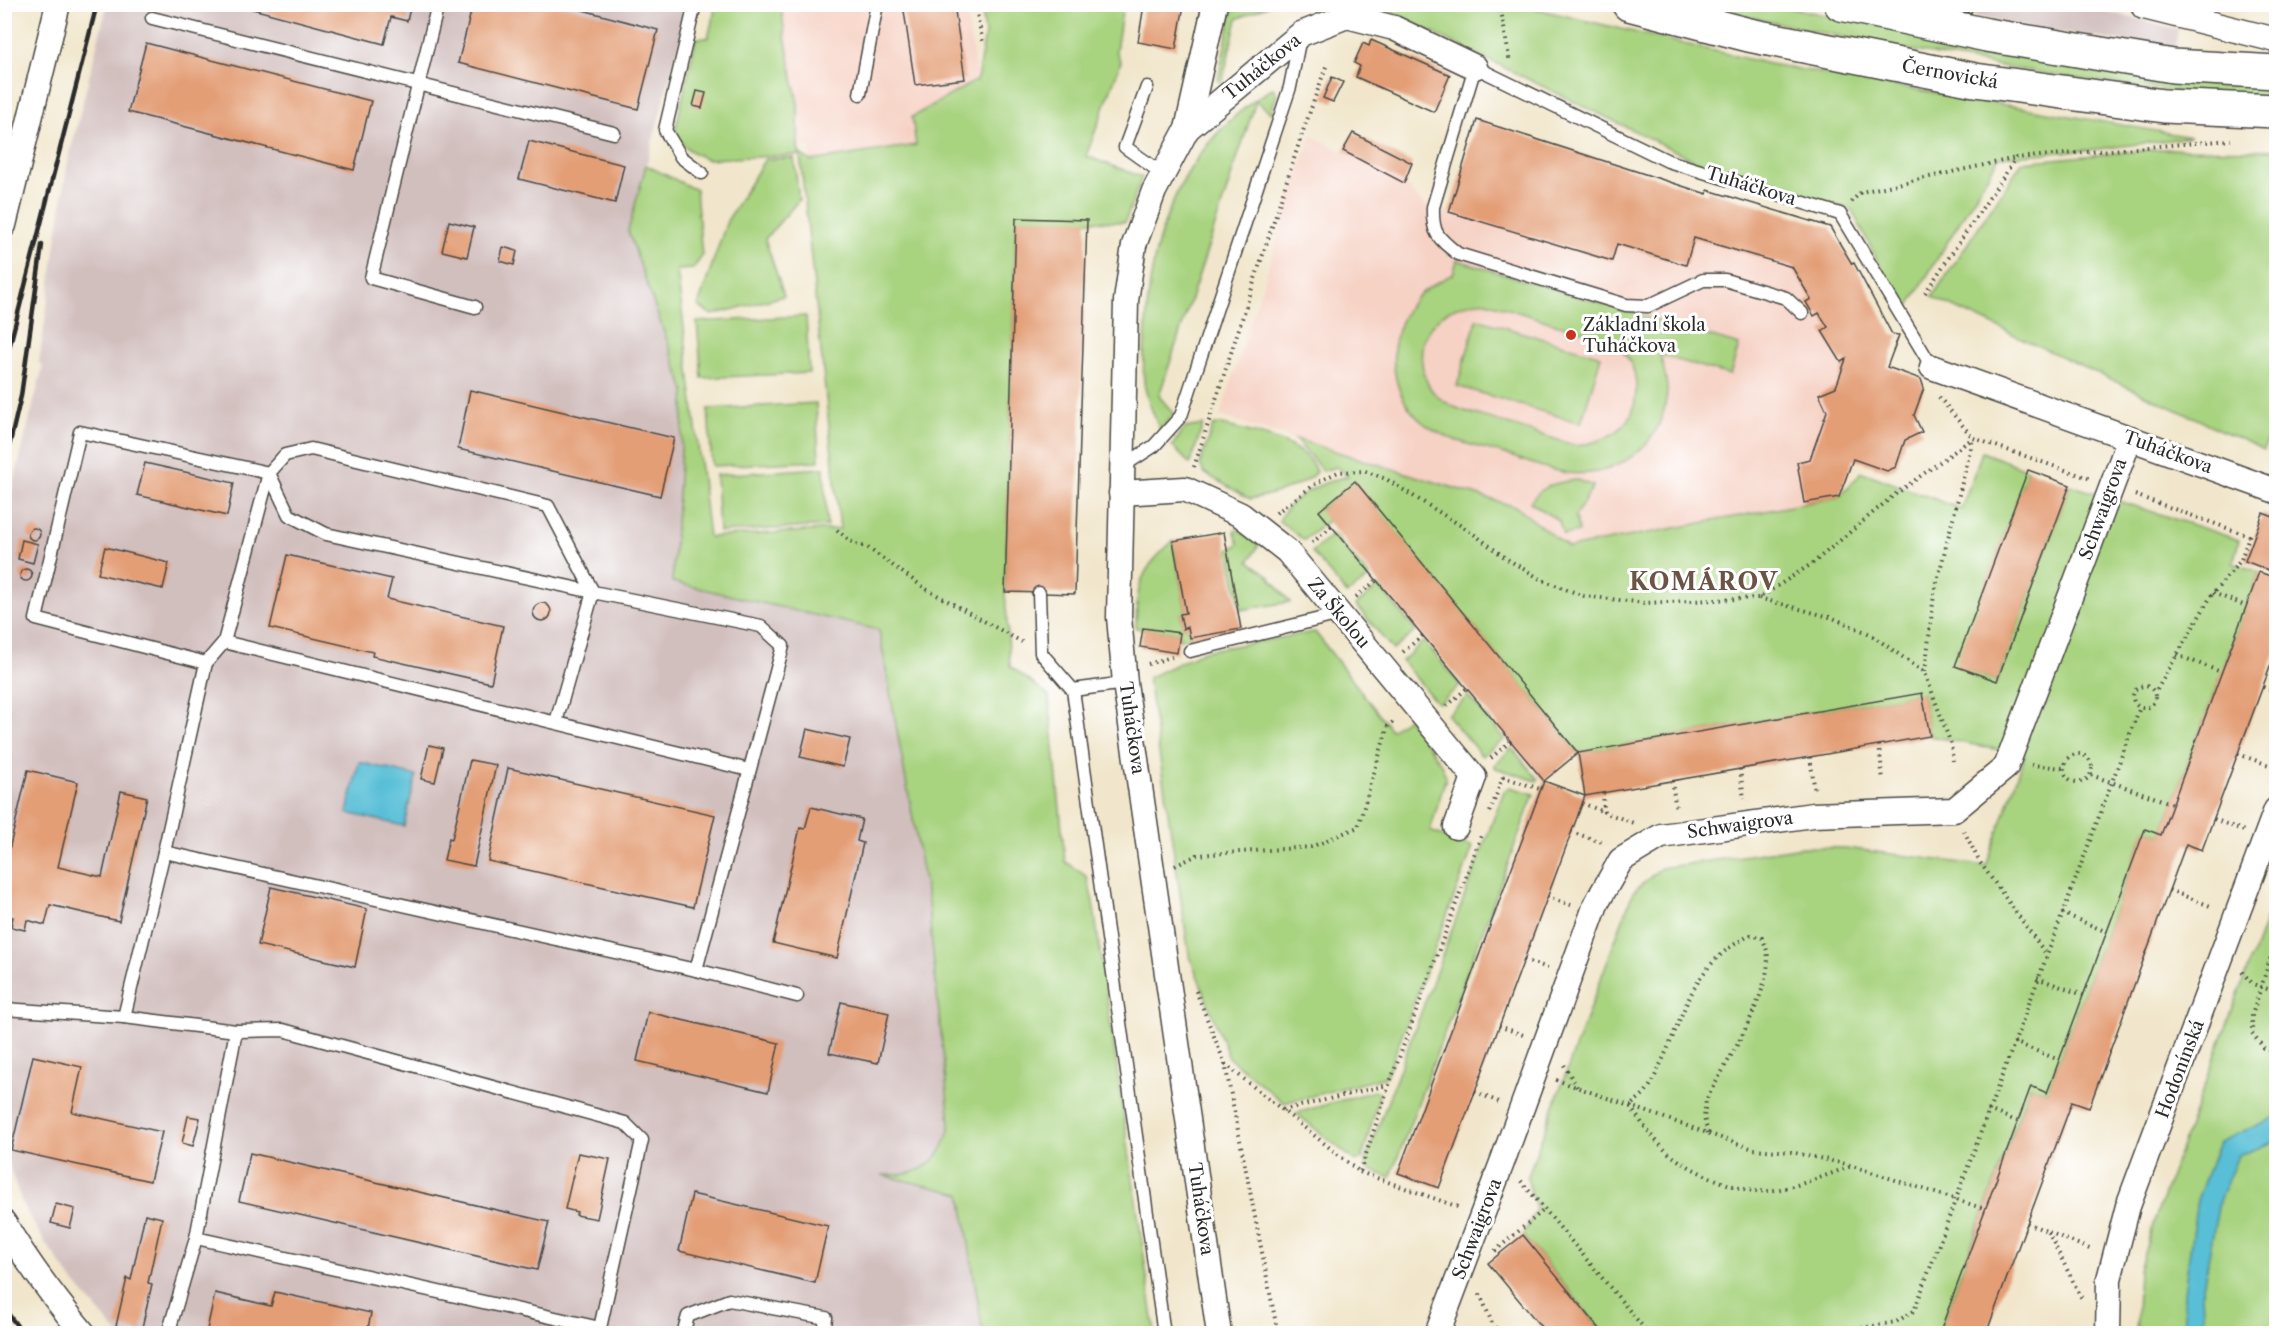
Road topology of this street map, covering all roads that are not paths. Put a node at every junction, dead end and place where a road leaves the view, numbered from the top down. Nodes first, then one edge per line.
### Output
1 (58, 4) edge
2 (438, 4) edge
3 (695, 4) edge
4 (877, 4) edge
5 (1215, 4) edge
6 (1629, 4) edge
7 (1841, 4) edge
8 (2141, 5) edge
9 (152, 18) dead end
10 (1300, 34) junction
11 (2277, 40) edge
12 (1475, 66) junction
13 (2277, 72) edge
14 (418, 84) junction
15 (1147, 87) dead end
16 (860, 94) dead end
17 (2277, 111) edge
18 (1187, 129) junction
19 (614, 133) dead end
20 (702, 173) dead end
21 (1163, 174) junction
22 (4, 225) edge
23 (475, 307) dead end
24 (1802, 313) dead end
25 (1932, 367) joint
26 (2130, 438) junction
27 (1122, 466) junction
28 (269, 473) junction
29 (2277, 491) edge
30 (1121, 493) junction
31 (593, 591) junction
32 (1039, 593) dead end
33 (1345, 609) junction
34 (224, 642) junction
35 (1191, 651) road end
36 (206, 663) junction
37 (1133, 674) junction
38 (1073, 690) junction
39 (556, 722) junction
40 (749, 770) junction
41 (2277, 810) edge
42 (1456, 827) dead end
43 (164, 852) junction
44 (696, 970) junction
45 (797, 996) dead end
46 (4, 1009) edge
47 (124, 1017) junction
48 (236, 1031) junction
49 (4, 1223) edge
50 (196, 1238) junction
51 (601, 1331) edge
52 (84, 1334) edge
53 (168, 1334) edge
54 (683, 1334) edge
55 (824, 1334) edge
56 (1164, 1334) edge
57 (1219, 1334) edge
58 (1437, 1334) edge
59 (2108, 1334) edge

1 - 22 street
2 - 14 lane
3 - 20 lane
4 - 16 lane
5 - 18 street, Tuháčkova
6 - 17 main road, Černovická
7 - 13 main road
8 - 11 street
9 - 14 lane
10 - 12 street, Tuháčkova
10 - 18 street, Tuháčkova
10 - 27 lane
12 - 24 lane
12 - 25 lane, Tuháčkova
14 - 19 lane
14 - 23 lane
15 - 21 lane
18 - 21 street, Tuháčkova
21 - 27 street, Tuháčkova
25 - 26 street, Tuháčkova
26 - 29 street, Tuháčkova
26 - 58 street, Schwaigrova
27 - 30 street, Tuháčkova
28 - 31 lane
28 - 31 lane
28 - 34 lane
28 - 36 lane
30 - 33 street, Za Školou
30 - 37 street, Tuháčkova
31 - 39 lane
31 - 40 lane
32 - 38 lane
33 - 35 lane
33 - 42 street, Za Školou
34 - 36 lane
34 - 39 lane
36 - 43 lane
37 - 38 lane
37 - 57 street, Tuháčkova
38 - 56 lane
39 - 40 lane
40 - 44 lane
41 - 59 street, Hodonínská
43 - 44 lane
43 - 47 lane
44 - 45 lane
46 - 47 lane
47 - 48 lane
48 - 50 lane
48 - 51 lane
49 - 52 street
50 - 51 lane
50 - 53 lane
54 - 55 lane

